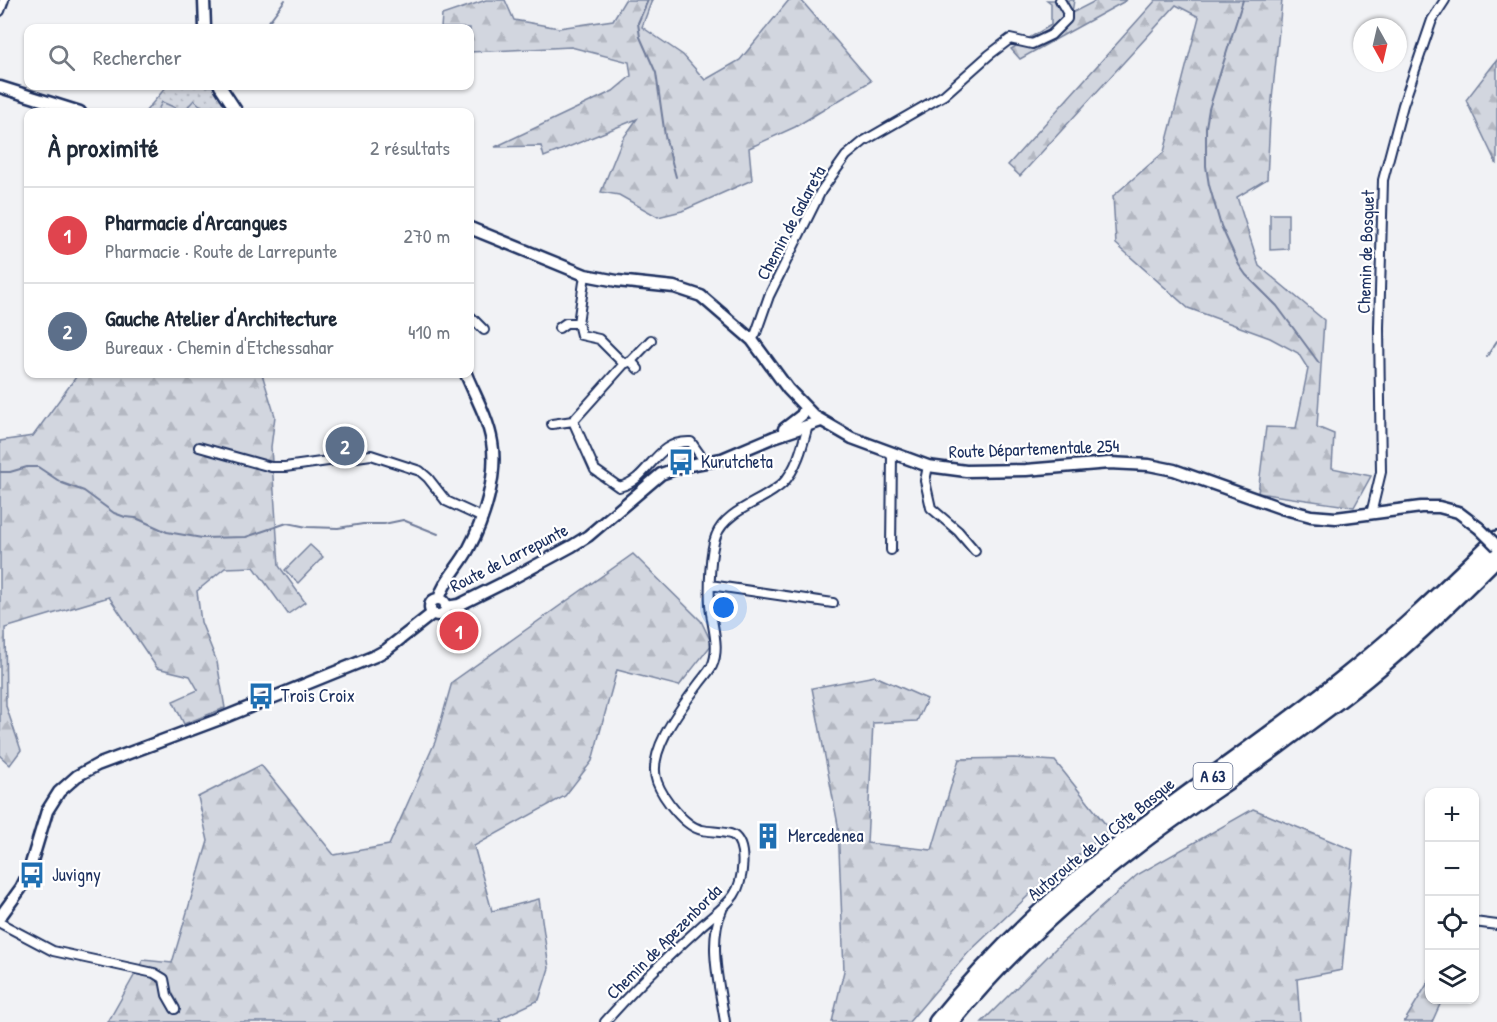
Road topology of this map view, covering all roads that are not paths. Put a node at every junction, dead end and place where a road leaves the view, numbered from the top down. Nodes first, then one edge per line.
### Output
1 (4, 0) edge
2 (204, 0) edge
3 (1060, 0) edge
4 (1445, 0) edge
5 (0, 11) edge
6 (205, 24) edge
7 (0, 87) edge
8 (223, 90) edge
9 (67, 108) edge
10 (234, 108) edge
11 (474, 230) edge
12 (585, 275) junction
13 (474, 320) edge
14 (578, 323) junction
15 (558, 328) dead end
16 (484, 330) dead end
17 (651, 340) dead end
18 (752, 340) junction
19 (627, 363) junction
20 (638, 369) dead end
21 (468, 378) edge
22 (573, 421) junction
23 (803, 421) junction
24 (821, 421) junction
25 (552, 424) dead end
26 (199, 447) dead end
27 (892, 453) junction
28 (705, 462) junction
29 (928, 466) junction
30 (1371, 514) junction
31 (483, 518) junction
32 (1497, 539) edge
33 (1497, 546) edge
34 (891, 550) dead end
35 (975, 551) dead end
36 (1497, 557) edge
37 (710, 585) junction
38 (443, 603) junction
39 (833, 603) dead end
40 (723, 906) junction
41 (0, 917) edge
42 (0, 923) edge
43 (1479, 923) edge
44 (1497, 925) edge
45 (175, 1009) dead end
46 (605, 1022) edge
47 (725, 1022) edge
48 (937, 1022) edge
49 (951, 1022) edge

1 - 5 street
2 - 6 street
3 - 18 street, Chemin de Galareta
4 - 30 street, Chemin de Bosquet
7 - 9 street
8 - 10 street
11 - 12 street, Route Départementale 254
12 - 14 street
12 - 18 street, Route Départementale 254
13 - 16 street
14 - 15 street
14 - 19 street
17 - 19 street
18 - 23 street, Route Départementale 254
19 - 20 street
19 - 22 street
21 - 31 street
22 - 25 street
22 - 28 street
23 - 24 street, Route de Larrepunte
23 - 24 street, Route Départementale 254
23 - 28 street, Route de Larrepunte
23 - 37 street, Chemin de Apezenborda
24 - 27 street, Route Départementale 254
26 - 31 street
27 - 29 street, Route Départementale 254
27 - 34 street
28 - 38 street, Route de Larrepunte
29 - 30 street, Route Départementale 254
29 - 35 street
30 - 33 street, Route Départementale 254, bridge
31 - 38 street
32 - 48 highway, Autoroute de la Côte Basque / A 63
36 - 49 highway, Autoroute de la Côte Basque / A 63
37 - 39 street
37 - 40 street, Chemin de Apezenborda
38 - 41 street
40 - 46 street, Chemin de Apezenborda
40 - 47 street
42 - 45 street
43 - 44 street

